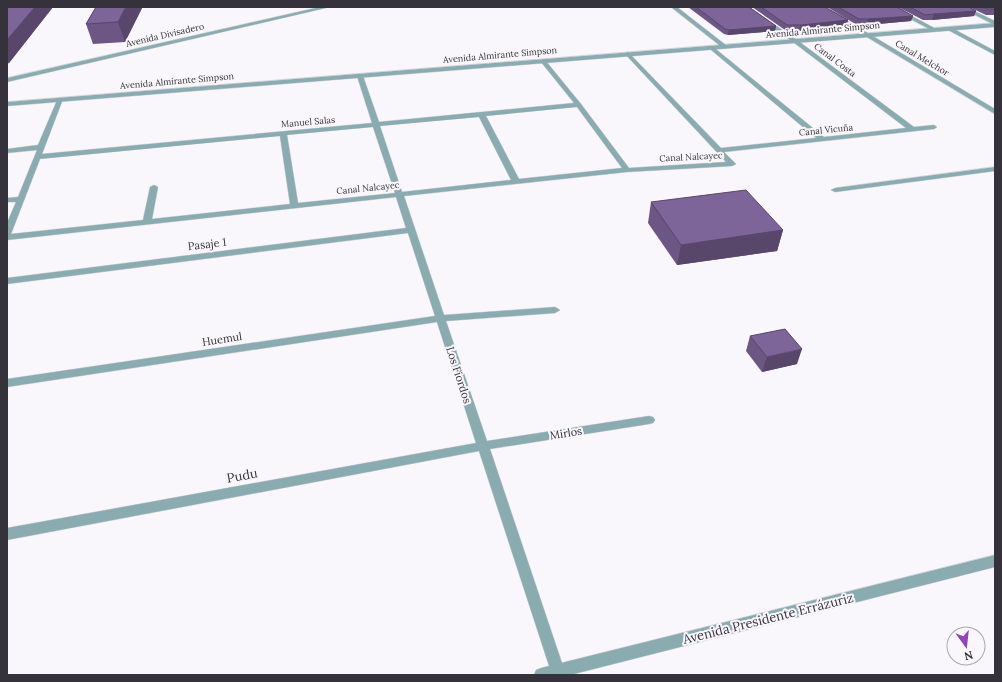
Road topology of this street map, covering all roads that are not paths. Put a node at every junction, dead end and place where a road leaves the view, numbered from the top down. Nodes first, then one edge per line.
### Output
1 (327, 7) edge
2 (674, 7) edge
3 (746, 7) edge
4 (820, 7) edge
5 (891, 7) edge
6 (962, 7) edge
7 (995, 24) edge
8 (950, 29) junction
9 (935, 30) junction
10 (867, 35) junction
11 (795, 41) junction
12 (725, 47) junction
13 (712, 48) junction
14 (995, 53) edge
15 (628, 54) junction
16 (544, 61) junction
17 (360, 76) junction
18 (7, 80) edge
19 (60, 99) junction
20 (7, 104) edge
21 (579, 105) junction
22 (995, 112) edge
23 (482, 115) junction
24 (376, 125) junction
25 (934, 127) dead end
26 (912, 129) junction
27 (283, 134) junction
28 (822, 139) junction
29 (41, 147) junction
30 (719, 150) junction
31 (7, 151) edge
32 (38, 157) junction
33 (995, 169) edge
34 (626, 170) junction
35 (516, 182) junction
36 (154, 187) dead end
37 (835, 190) dead end
38 (399, 195) junction
39 (21, 199) junction
40 (7, 200) edge
41 (294, 206) junction
42 (147, 222) junction
43 (411, 230) junction
44 (7, 234) edge
45 (7, 237) edge
46 (7, 281) edge
47 (555, 310) dead end
48 (440, 318) junction
49 (7, 383) edge
50 (649, 420) dead end
51 (482, 446) junction
52 (7, 534) edge
53 (995, 561) edge
54 (558, 673) edge
55 (541, 675) edge

1 - 18 street, Avenida Divisadero
2 - 12 street
3 - 11 street, Canal Costa
4 - 10 street, Canal Melchor
5 - 9 street
6 - 7 street
7 - 8 street, Avenida Almirante Simpson
8 - 9 street, Avenida Almirante Simpson
8 - 14 street
9 - 10 street, Avenida Almirante Simpson
10 - 11 street, Avenida Almirante Simpson
10 - 22 street, Canal Melchor
11 - 12 street, Avenida Almirante Simpson
11 - 26 street, Canal Costa
12 - 13 street, Avenida Almirante Simpson
13 - 15 street, Avenida Almirante Simpson
13 - 28 street
15 - 16 street, Avenida Almirante Simpson
15 - 30 street
16 - 17 street, Avenida Almirante Simpson
16 - 21 street
17 - 19 street, Avenida Almirante Simpson
17 - 24 street, Los Fiordos
19 - 20 street, Avenida Almirante Simpson
19 - 29 street
21 - 23 street, Manuel Salas
21 - 34 street
23 - 24 street, Manuel Salas
23 - 35 street
24 - 27 street, Manuel Salas
24 - 38 street, Los Fiordos
25 - 26 street, Canal Vicuña
26 - 28 street, Canal Vicuña
27 - 32 street, Manuel Salas
27 - 41 street
28 - 30 street, Canal Vicuña
29 - 31 street
29 - 32 street
30 - 34 street, Canal Nalcayec
32 - 39 street
33 - 37 street
34 - 35 street, Canal Nalcayec
35 - 38 street, Canal Nalcayec
36 - 42 street
38 - 41 street, Canal Nalcayec
38 - 43 street, Los Fiordos
39 - 40 street
39 - 44 street
41 - 42 street, Canal Nalcayec
42 - 45 street, Canal Nalcayec
43 - 46 street, Pasaje 1
43 - 48 street, Los Fiordos
47 - 48 street, Huemul
48 - 49 street, Huemul
48 - 51 street, Los Fiordos
50 - 51 street, Mirlos
51 - 52 street, Pudu
51 - 54 street, Los Fiordos
53 - 54 street, Avenida Presidente Errázuriz
54 - 55 street, Avenida Presidente Errázuriz

